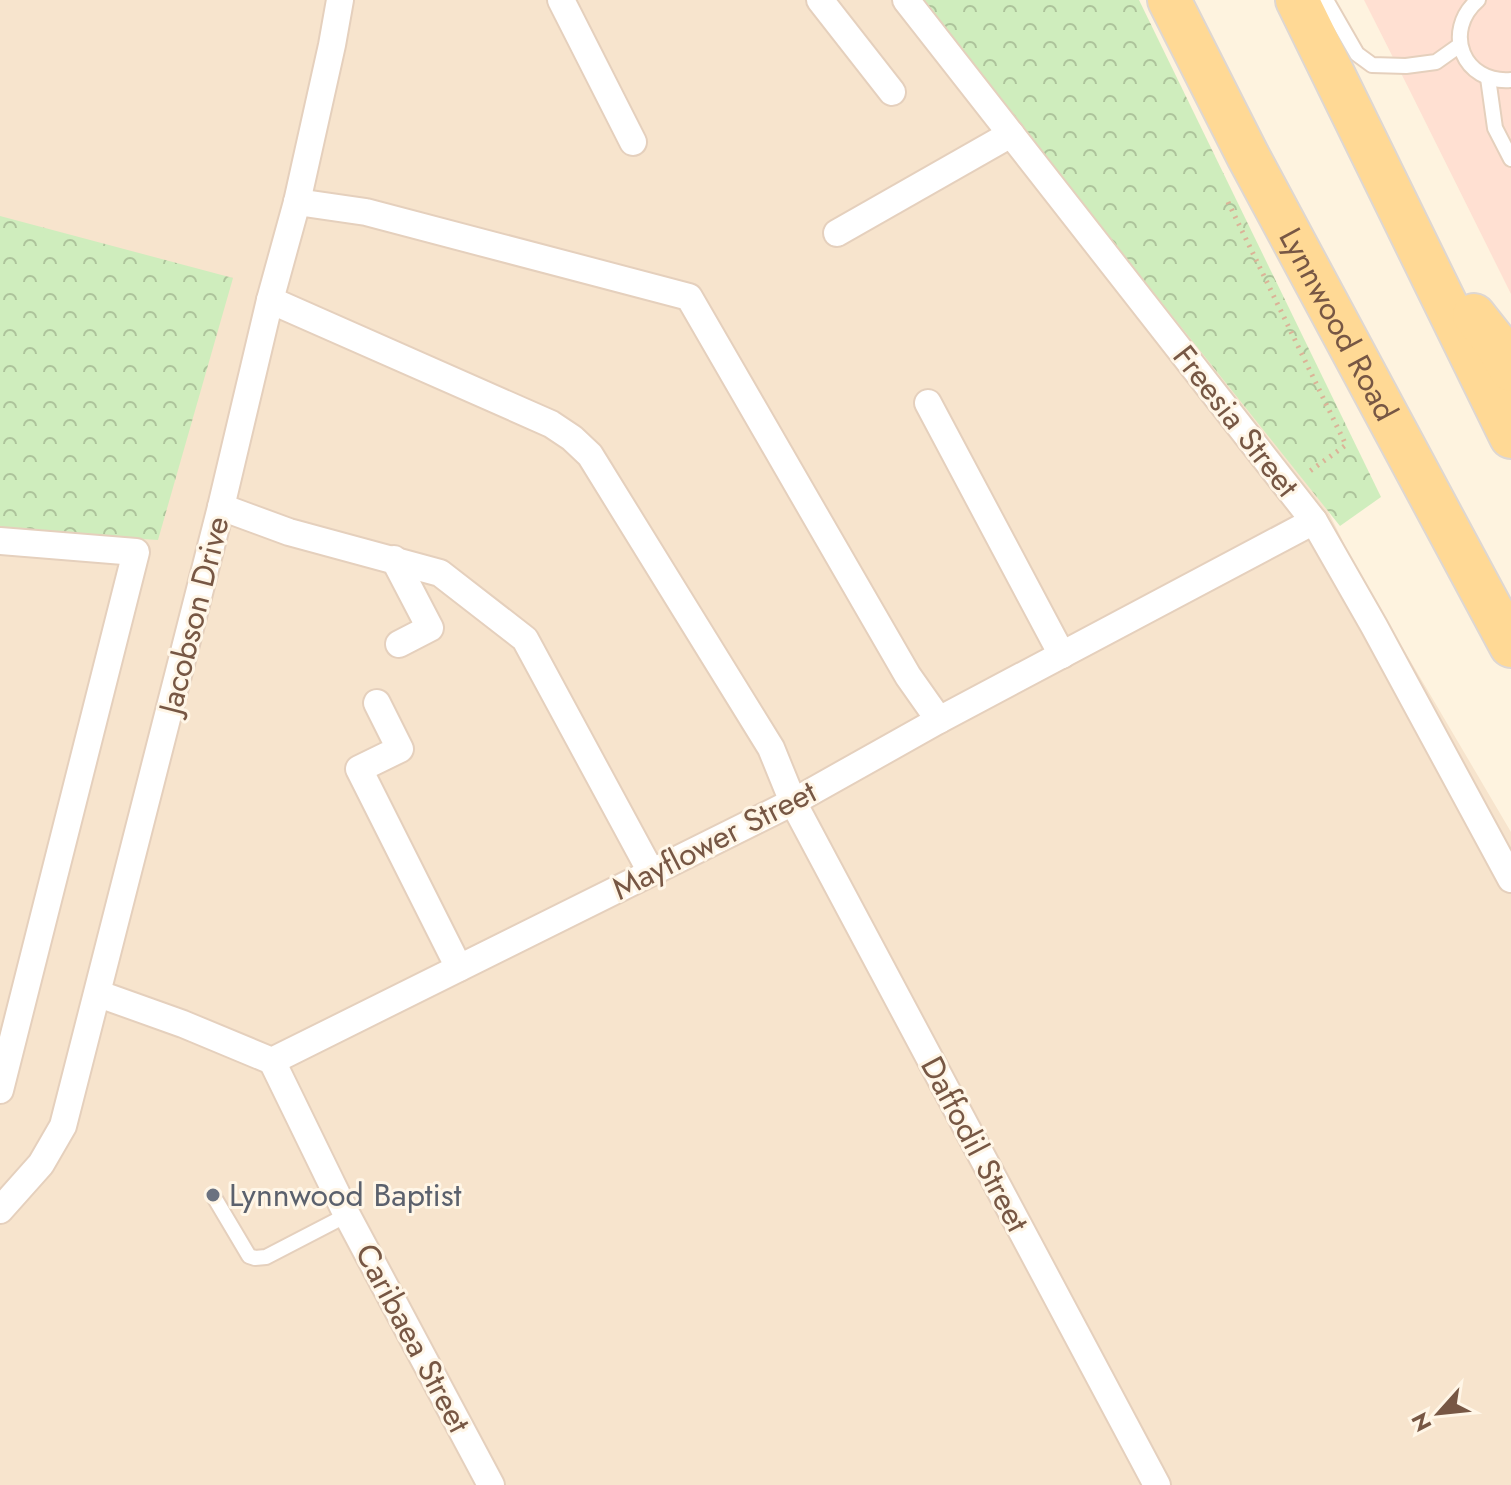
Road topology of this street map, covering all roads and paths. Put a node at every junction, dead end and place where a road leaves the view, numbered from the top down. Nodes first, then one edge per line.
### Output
1 (340, 0) edge
2 (561, 0) edge
3 (820, 0) edge
4 (906, 0) edge
5 (1169, 0) edge
6 (1297, 0) edge
7 (1326, 0) edge
8 (1478, 0) edge
9 (1460, 45) junction
10 (1488, 78) junction
11 (1511, 80) edge
12 (892, 92) dead end
13 (1011, 134) junction
14 (633, 142) dead end
15 (1511, 159) edge
16 (1227, 201) dead end
17 (297, 202) junction
18 (837, 233) dead end
19 (1411, 236) junction
20 (270, 300) junction
21 (1511, 370) edge
22 (928, 403) dead end
23 (1511, 437) edge
24 (1309, 471) dead end
25 (221, 507) junction
26 (1314, 521) junction
27 (0, 541) edge
28 (394, 559) junction
29 (1510, 643) edge
30 (399, 644) dead end
31 (1062, 655) junction
32 (377, 703) dead end
33 (939, 720) junction
34 (793, 802) junction
35 (651, 872) junction
36 (1511, 879) edge
37 (459, 968) junction
38 (99, 994) junction
39 (272, 1061) junction
40 (0, 1090) edge
41 (214, 1197) dead end
42 (0, 1210) edge
43 (347, 1215) junction
44 (491, 1485) edge
45 (1157, 1485) edge

1 - 17 street, Jacobson Drive
2 - 14 street
3 - 12 street
4 - 13 street, Freesia Street
5 - 29 main road, Lynnwood Road
6 - 19 main road
7 - 9 lane
8 - 9 lane
9 - 10 lane
10 - 11 lane
10 - 15 lane
13 - 18 street
13 - 26 street, Freesia Street
16 - 24 path
17 - 20 street, Jacobson Drive
17 - 33 street
19 - 21 main road
19 - 23 main road
20 - 25 street, Jacobson Drive
20 - 34 street, Daffodil Street
22 - 31 street
25 - 28 street
25 - 38 street, Jacobson Drive
26 - 31 street, Mayflower Street
26 - 36 street, Freesia Street
27 - 40 street
28 - 30 street
28 - 35 street
31 - 33 street, Mayflower Street
32 - 37 street
33 - 34 street, Mayflower Street
34 - 35 street, Mayflower Street
34 - 45 street, Daffodil Street
35 - 37 street, Mayflower Street
37 - 39 street, Mayflower Street
38 - 39 street
38 - 42 street, Jacobson Drive
39 - 43 street, Caribaea Street
41 - 43 lane
43 - 44 street, Caribaea Street

